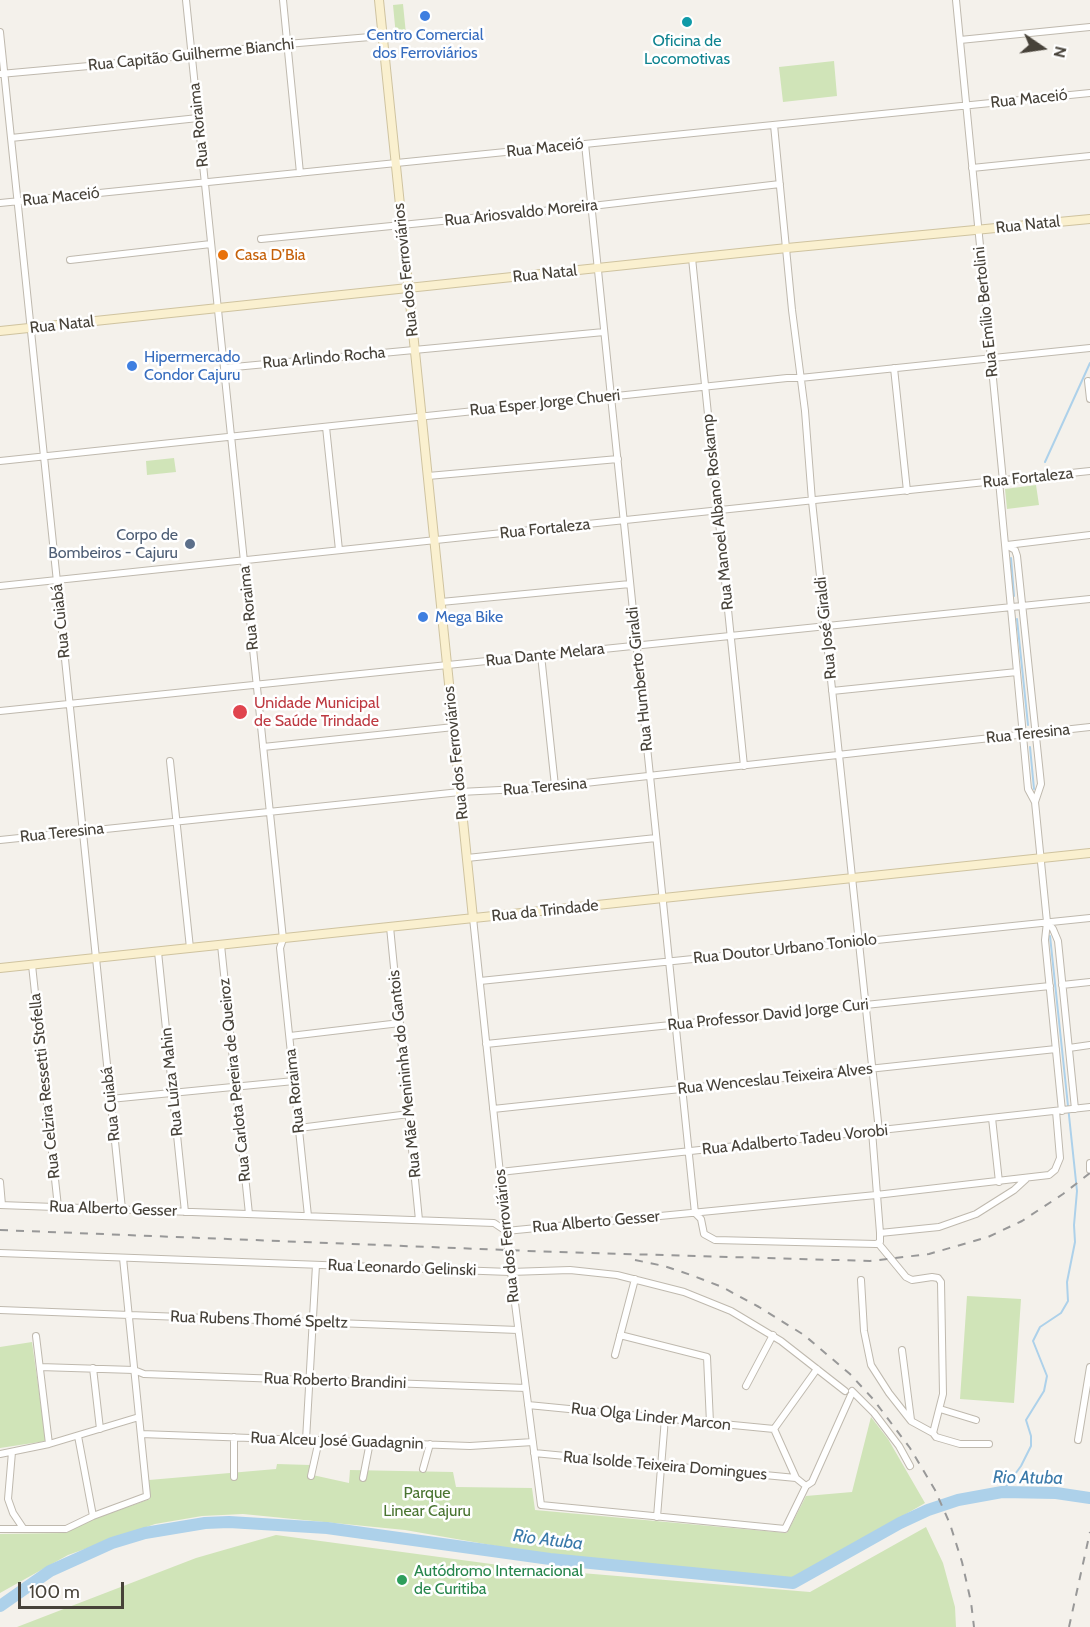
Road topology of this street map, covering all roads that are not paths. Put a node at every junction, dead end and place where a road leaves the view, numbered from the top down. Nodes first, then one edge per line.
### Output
1 (186, 0) edge
2 (283, 0) edge
3 (379, 0) edge
4 (956, 0) edge
5 (1090, 27) edge
6 (0, 32) edge
7 (382, 36) junction
8 (960, 40) junction
9 (287, 44) junction
10 (191, 54) junction
11 (2, 74) edge
12 (1090, 93) edge
13 (966, 106) junction
14 (198, 118) junction
15 (774, 125) junction
16 (11, 138) junction
17 (585, 144) junction
18 (1090, 156) edge
19 (395, 163) junction
20 (972, 168) junction
21 (300, 173) junction
22 (205, 183) junction
23 (780, 184) junction
24 (18, 201) junction
25 (0, 203) edge
26 (592, 206) junction
27 (1090, 219) edge
28 (402, 225) junction
29 (978, 230) junction
30 (261, 238) dead end
31 (211, 244) junction
32 (787, 248) junction
33 (692, 258) junction
34 (70, 260) dead end
35 (598, 268) junction
36 (408, 288) junction
37 (218, 308) junction
38 (31, 328) junction
39 (0, 331) edge
40 (604, 332) junction
41 (1090, 348) edge
42 (415, 350) junction
43 (991, 358) junction
44 (224, 368) junction
45 (894, 369) junction
46 (800, 378) junction
47 (1088, 381) dead end
48 (705, 386) junction
49 (611, 396) junction
50 (1090, 399) edge
51 (422, 417) junction
52 (326, 427) junction
53 (231, 437) junction
54 (44, 457) junction
55 (618, 459) junction
56 (0, 461) edge
57 (1090, 471) edge
58 (428, 476) junction
59 (1001, 481) junction
60 (907, 491) junction
61 (812, 501) junction
62 (718, 510) junction
63 (624, 520) junction
64 (1090, 535) edge
65 (434, 540) junction
66 (1006, 545) junction
67 (339, 550) junction
68 (244, 560) junction
69 (57, 580) junction
70 (630, 584) junction
71 (0, 586) edge
72 (1090, 599) edge
73 (441, 602) junction
74 (1022, 606) junction
75 (1010, 607) junction
76 (826, 626) junction
77 (731, 636) junction
78 (637, 646) junction
79 (541, 656) junction
80 (447, 665) junction
81 (1017, 672) junction
82 (256, 685) junction
83 (832, 691) junction
84 (69, 704) junction
85 (0, 711) edge
86 (454, 727) junction
87 (1090, 728) edge
88 (1036, 734) junction
89 (1023, 735) junction
90 (263, 747) junction
91 (839, 755) junction
92 (170, 761) dead end
93 (744, 766) junction
94 (650, 776) junction
95 (555, 786) junction
96 (460, 792) junction
97 (1035, 802) junction
98 (270, 812) junction
99 (177, 822) junction
100 (83, 831) junction
101 (656, 838) junction
102 (0, 840) edge
103 (1090, 854) edge
104 (467, 858) junction
105 (1040, 858) junction
106 (852, 878) junction
107 (662, 898) junction
108 (473, 918) junction
109 (1090, 918) edge
110 (1047, 922) junction
111 (390, 927) junction
112 (283, 939) junction
113 (859, 942) junction
114 (221, 945) junction
115 (190, 948) junction
116 (158, 952) junction
117 (96, 958) junction
118 (669, 961) junction
119 (32, 965) junction
120 (0, 969) edge
121 (480, 981) junction
122 (1090, 982) edge
123 (1062, 985) junction
124 (1050, 986) junction
125 (865, 1005) junction
126 (400, 1023) junction
127 (675, 1025) junction
128 (290, 1036) junction
129 (486, 1044) junction
130 (1090, 1045) edge
131 (1069, 1048) junction
132 (1056, 1049) junction
133 (872, 1069) junction
134 (294, 1081) junction
135 (236, 1087) junction
136 (682, 1089) junction
137 (173, 1093) junction
138 (110, 1100) junction
139 (1090, 1107) edge
140 (493, 1109) junction
141 (1075, 1109) junction
142 (1059, 1111) junction
143 (409, 1114) junction
144 (992, 1118) junction
145 (299, 1128) junction
146 (875, 1131) junction
147 (688, 1151) junction
148 (1090, 1163) edge
149 (1090, 1170) edge
150 (500, 1172) junction
151 (1049, 1174) joint
152 (1026, 1179) junction
153 (0, 1182) edge
154 (999, 1182) junction
155 (876, 1195) junction
156 (1, 1205) edge
157 (58, 1207) junction
158 (122, 1209) junction
159 (185, 1212) junction
160 (695, 1213) junction
161 (249, 1214) junction
162 (308, 1216) junction
163 (419, 1220) junction
164 (506, 1231) junction
165 (880, 1233) junction
166 (878, 1243) junction
167 (0, 1253) edge
168 (123, 1258) junction
169 (316, 1265) junction
170 (510, 1272) junction
171 (635, 1279) junction
172 (861, 1280) dead end
173 (0, 1310) edge
174 (129, 1315) junction
175 (314, 1322) junction
176 (518, 1330) junction
177 (620, 1335) junction
178 (773, 1335) junction
179 (36, 1336) dead end
180 (902, 1350) dead end
181 (615, 1356) dead end
182 (39, 1367) junction
183 (1090, 1367) edge
184 (93, 1368) junction
185 (817, 1369) junction
186 (134, 1370) junction
187 (144, 1374) junction
188 (310, 1380) junction
189 (135, 1384) junction
190 (746, 1386) dead end
191 (525, 1388) junction
192 (849, 1392) junction
193 (528, 1405) junction
194 (940, 1409) junction
195 (139, 1417) junction
196 (665, 1418) junction
197 (976, 1420) dead end
198 (911, 1421) junction
199 (710, 1423) junction
200 (99, 1429) junction
201 (774, 1429) junction
202 (933, 1432) junction
203 (141, 1434) junction
204 (78, 1436) junction
205 (234, 1437) junction
206 (306, 1440) junction
207 (319, 1440) junction
208 (1078, 1440) dead end
209 (370, 1442) junction
210 (532, 1442) junction
211 (49, 1444) junction
212 (430, 1444) junction
213 (989, 1444) dead end
214 (12, 1452) junction
215 (534, 1453) junction
216 (0, 1454) edge
217 (661, 1465) junction
218 (910, 1466) dead end
219 (423, 1469) dead end
220 (311, 1476) dead end
221 (234, 1477) dead end
222 (363, 1478) dead end
223 (796, 1478) junction
224 (806, 1486) junction
225 (93, 1515) junction
226 (657, 1517) junction
227 (23, 1528) junction
228 (0, 1529) edge

1 - 10 street, Rua Roraima
2 - 9 street
3 - 7 street, Rua dos Ferroviários
4 - 8 street, Rua Emílio Bertolini
5 - 8 street
6 - 11 street, Rua Cuiabá
7 - 9 street, Rua Capitão Guilherme Bianchi
7 - 19 street, Rua dos Ferroviários
8 - 13 street, Rua Emílio Bertolini
9 - 10 street, Rua Capitão Guilherme Bianchi
9 - 21 street
10 - 11 street, Rua Capitão Guilherme Bianchi
10 - 14 street, Rua Roraima
11 - 16 street, Rua Cuiabá
12 - 13 street, Rua Maceió
13 - 15 street, Rua Maceió
13 - 20 street, Rua Emílio Bertolini
14 - 16 street
14 - 22 street, Rua Roraima
15 - 17 street, Rua Maceió
15 - 23 street, Rua José Giraldi
16 - 24 street, Rua Cuiabá
17 - 19 street, Rua Maceió
17 - 26 street, Rua Humberto Giraldi
18 - 20 street
19 - 21 street, Rua Maceió
19 - 28 street, Rua dos Ferroviários
20 - 29 street, Rua Emílio Bertolini
21 - 22 street, Rua Maceió
22 - 24 street, Rua Maceió
22 - 31 street, Rua Roraima
23 - 26 street, Rua Ariosvaldo Moreira
23 - 32 street, Rua José Giraldi
24 - 25 street, Rua Maceió
24 - 38 street, Rua Cuiabá
26 - 28 street, Rua Ariosvaldo Moreira
26 - 35 street, Rua Humberto Giraldi
27 - 29 street, Rua Natal
28 - 30 street, Rua Ariosvaldo Moreira
28 - 36 street, Rua dos Ferroviários
29 - 32 street, Rua Natal
29 - 43 street, Rua Emílio Bertolini
31 - 34 street
31 - 37 street, Rua Roraima
32 - 33 street, Rua Natal
32 - 46 street, Rua José Giraldi
33 - 35 street, Rua Natal
33 - 48 street, Rua Manoel Albano Roskamp
35 - 36 street, Rua Natal
35 - 40 street, Rua Humberto Giraldi
36 - 37 street, Rua Natal
36 - 42 street, Rua dos Ferroviários
37 - 38 street, Rua Natal
37 - 44 street, Rua Roraima
38 - 39 street, Rua Natal
38 - 54 street, Rua Cuiabá
40 - 42 street, Rua Arlindo Rocha
40 - 49 street, Rua Humberto Giraldi
41 - 43 street, Rua Esper Jorge Chueri
42 - 44 street, Rua Arlindo Rocha
42 - 51 street, Rua dos Ferroviários
43 - 45 street, Rua Esper Jorge Chueri
43 - 59 street, Rua Emílio Bertolini
44 - 53 street, Rua Roraima
45 - 46 street, Rua Esper Jorge Chueri
45 - 60 street
46 - 48 street, Rua Esper Jorge Chueri
46 - 61 street, Rua José Giraldi
47 - 50 street
48 - 49 street, Rua Esper Jorge Chueri
48 - 62 street, Rua Manoel Albano Roskamp
49 - 51 street, Rua Esper Jorge Chueri
49 - 55 street, Rua Humberto Giraldi
51 - 52 street, Rua Esper Jorge Chueri
51 - 58 street, Rua dos Ferroviários
52 - 53 street, Rua Esper Jorge Chueri
52 - 67 street
53 - 54 street, Rua Esper Jorge Chueri
53 - 68 street, Rua Roraima
54 - 56 street, Rua Esper Jorge Chueri
54 - 69 street, Rua Cuiabá
55 - 58 street
55 - 63 street, Rua Humberto Giraldi
57 - 59 street, Rua Fortaleza
58 - 65 street, Rua dos Ferroviários
59 - 60 street, Rua Fortaleza
59 - 66 street, Rua Emílio Bertolini
60 - 61 street, Rua Fortaleza
61 - 62 street, Rua Fortaleza
61 - 76 street, Rua José Giraldi
62 - 63 street, Rua Fortaleza
62 - 77 street, Rua Manoel Albano Roskamp
63 - 65 street, Rua Fortaleza
63 - 70 street, Rua Humberto Giraldi
64 - 66 street
65 - 67 street, Rua Fortaleza
65 - 73 street, Rua dos Ferroviários
66 - 74 street, Rua Emílio Bertolini
66 - 75 street, Rua Emílio Bertolini
67 - 68 street, Rua Fortaleza
68 - 69 street, Rua Fortaleza
68 - 82 street, Rua Roraima
69 - 71 street, Rua Fortaleza
69 - 84 street, Rua Cuiabá
70 - 73 street
70 - 78 street, Rua Humberto Giraldi
72 - 74 street, Rua Dante Melara
73 - 80 street, Rua dos Ferroviários
74 - 75 street, Rua Dante Melara
74 - 88 street, Rua Emílio Bertolini
75 - 76 street, Rua Dante Melara
75 - 81 street, Rua Emílio Bertolini
76 - 77 street, Rua Dante Melara
76 - 83 street, Rua José Giraldi
77 - 78 street, Rua Dante Melara
77 - 93 street, Rua Manoel Albano Roskamp
78 - 79 street, Rua Dante Melara
78 - 94 street, Rua Humberto Giraldi
79 - 80 street, Rua Dante Melara
79 - 95 street
80 - 82 street, Rua Dante Melara
80 - 86 street, Rua dos Ferroviários
81 - 83 street
81 - 89 street, Rua Emílio Bertolini
82 - 84 street, Rua Dante Melara
82 - 90 street, Rua Roraima
83 - 91 street, Rua José Giraldi
84 - 85 street, Rua Dante Melara
84 - 100 street, Rua Cuiabá
86 - 90 street
86 - 96 street, Rua dos Ferroviários
87 - 88 street, Rua Teresina
88 - 89 street, Rua Teresina
88 - 97 street, Rua Emílio Bertolini
89 - 91 street, Rua Teresina
89 - 97 street, Rua Emílio Bertolini
90 - 98 street, Rua Roraima
91 - 93 street, Rua Teresina
91 - 106 street, Rua José Giraldi
92 - 99 street
93 - 94 street, Rua Teresina
94 - 95 street, Rua Teresina
94 - 101 street, Rua Humberto Giraldi
95 - 96 street, Rua Teresina
96 - 98 street, Rua Teresina
96 - 104 street, Rua dos Ferroviários
97 - 105 street, Rua Emílio Bertolini
98 - 99 street, Rua Teresina
98 - 112 street, Rua Roraima
99 - 100 street, Rua Teresina
99 - 115 street
100 - 102 street, Rua Teresina
100 - 117 street, Rua Cuiabá
101 - 104 street
101 - 107 street, Rua Humberto Giraldi
103 - 105 street, Rua da Trindade
104 - 108 street, Rua dos Ferroviários
105 - 106 street, Rua da Trindade
105 - 110 street, Rua Emílio Bertolini
106 - 107 street, Rua da Trindade
106 - 113 street, Rua José Giraldi
107 - 108 street, Rua da Trindade
107 - 118 street, Rua Humberto Giraldi
108 - 111 street, Rua da Trindade
108 - 121 street, Rua dos Ferroviários
109 - 110 street, Rua Doutor Urbano Toniolo
110 - 113 street, Rua Doutor Urbano Toniolo
110 - 123 street, Rua Emílio Bertolini
110 - 124 street, Rua Emílio Bertolini
111 - 112 street, Rua da Trindade
111 - 126 street, Rua Mãe Menininha do Gantois
112 - 114 street, Rua da Trindade
112 - 128 street, Rua Roraima
113 - 118 street, Rua Doutor Urbano Toniolo
113 - 125 street, Rua José Giraldi
114 - 115 street, Rua da Trindade
114 - 135 street, Rua Carlota Pereira de Queiroz
115 - 116 street, Rua da Trindade
116 - 117 street, Rua da Trindade
116 - 137 street, Rua Luíza Mahin
117 - 119 street, Rua da Trindade
117 - 138 street, Rua Cuiabá
118 - 121 street, Rua Doutor Urbano Toniolo
118 - 127 street, Rua Humberto Giraldi
119 - 120 street, Rua da Trindade
119 - 157 street, Rua Celzira Ressetti Stofella
121 - 129 street, Rua dos Ferroviários
122 - 123 street
123 - 131 street, Rua Emílio Bertolini
124 - 125 street, Rua Professor David Jorge Curi
124 - 132 street, Rua Emílio Bertolini
125 - 127 street, Rua Professor David Jorge Curi
125 - 133 street, Rua José Giraldi
126 - 128 street
126 - 143 street, Rua Mãe Menininha do Gantois
127 - 129 street, Rua Professor David Jorge Curi
127 - 136 street, Rua Humberto Giraldi
128 - 134 street, Rua Roraima
129 - 140 street, Rua dos Ferroviários
130 - 131 street
131 - 141 street, Rua Emílio Bertolini
132 - 133 street, Rua Wenceslau Teixeira Alves
132 - 142 street, Rua Emílio Bertolini
133 - 136 street, Rua Wenceslau Teixeira Alves
133 - 146 street, Rua José Giraldi
134 - 135 street
134 - 145 street, Rua Roraima
135 - 137 street
135 - 161 street, Rua Carlota Pereira de Queiroz
136 - 140 street, Rua Wenceslau Teixeira Alves
136 - 147 street, Rua Humberto Giraldi
137 - 138 street
137 - 159 street, Rua Luíza Mahin
138 - 158 street, Rua Cuiabá
139 - 141 street, Rua Adalberto Tadeu Vorobi
140 - 150 street, Rua dos Ferroviários
141 - 142 street, Rua Adalberto Tadeu Vorobi
142 - 144 street, Rua Adalberto Tadeu Vorobi
142 - 151 street, Rua Emílio Bertolini
143 - 145 street
143 - 163 street, Rua Mãe Menininha do Gantois
144 - 146 street, Rua Adalberto Tadeu Vorobi
144 - 154 street
145 - 162 street, Rua Roraima
146 - 147 street, Rua Adalberto Tadeu Vorobi
146 - 155 street, Rua José Giraldi
147 - 150 street, Rua Adalberto Tadeu Vorobi
147 - 160 street, Rua Humberto Giraldi
148 - 149 street
150 - 164 street, Rua dos Ferroviários
151 - 152 street, Rua Alberto Gesser
152 - 154 street, Rua Alberto Gesser
152 - 165 street
153 - 156 street
154 - 155 street, Rua Alberto Gesser
155 - 160 street, Rua Alberto Gesser
155 - 165 street, Rua José Giraldi
156 - 157 street, Rua Alberto Gesser
157 - 158 street, Rua Alberto Gesser
158 - 159 street, Rua Alberto Gesser
159 - 161 street, Rua Alberto Gesser
160 - 164 street, Rua Alberto Gesser
160 - 166 street
161 - 162 street, Rua Alberto Gesser
162 - 163 street, Rua Alberto Gesser
163 - 164 street, Rua Alberto Gesser
164 - 170 street, Rua dos Ferroviários
165 - 166 street, Rua José Giraldi
166 - 194 street
167 - 168 street, Rua Leonardo Gelinski
168 - 169 street, Rua Leonardo Gelinski
168 - 174 street
169 - 170 street, Rua Leonardo Gelinski
169 - 175 street
170 - 171 street, Rua Leonardo Gelinski
170 - 176 street, Rua dos Ferroviários
171 - 177 street
171 - 178 street, Rua Leonardo Gelinski
172 - 198 street
173 - 174 street, Rua Rubens Thomé Speltz
174 - 175 street, Rua Rubens Thomé Speltz
174 - 186 street
175 - 176 street, Rua Rubens Thomé Speltz
175 - 188 street
176 - 191 street, Rua dos Ferroviários
177 - 181 street
177 - 199 street
178 - 185 street, Rua Leonardo Gelinski
178 - 190 street
179 - 182 street
180 - 198 street
182 - 184 street, Rua Roberto Brandini
182 - 211 street
183 - 208 street
184 - 186 street, Rua Roberto Brandini
184 - 200 street
185 - 192 street, Rua Leonardo Gelinski
185 - 201 street
186 - 187 street, Rua Roberto Brandini
186 - 189 street
187 - 188 street, Rua Roberto Brandini
187 - 189 street
188 - 191 street, Rua Roberto Brandini
188 - 206 street
189 - 195 street
191 - 193 street, Rua dos Ferroviários
192 - 218 street, Rua Leonardo Gelinski
192 - 224 street
193 - 196 street, Rua Olga Linder Marcon
193 - 210 street, Rua dos Ferroviários
194 - 197 street
194 - 202 street
195 - 200 street
195 - 203 street
196 - 199 street, Rua Olga Linder Marcon
196 - 217 street
198 - 202 street
199 - 201 street, Rua Olga Linder Marcon
200 - 204 street
201 - 223 street
202 - 213 street
203 - 205 street, Rua Alceu José Guadagnin
203 - 225 street
204 - 211 street
204 - 225 street
205 - 206 street, Rua Alceu José Guadagnin
205 - 221 street
206 - 207 street, Rua Alceu José Guadagnin
207 - 209 street, Rua Alceu José Guadagnin
207 - 220 street
209 - 212 street, Rua Alceu José Guadagnin
209 - 222 street
210 - 212 street, Rua Alceu José Guadagnin
210 - 215 street, Rua dos Ferroviários
211 - 214 street
212 - 219 street
214 - 216 street
214 - 227 street
215 - 217 street, Rua Isolde Teixeira Domingues
215 - 226 street, Rua dos Ferroviários
217 - 223 street, Rua Isolde Teixeira Domingues
217 - 226 street
223 - 224 street
224 - 226 street
225 - 227 street
227 - 228 street

